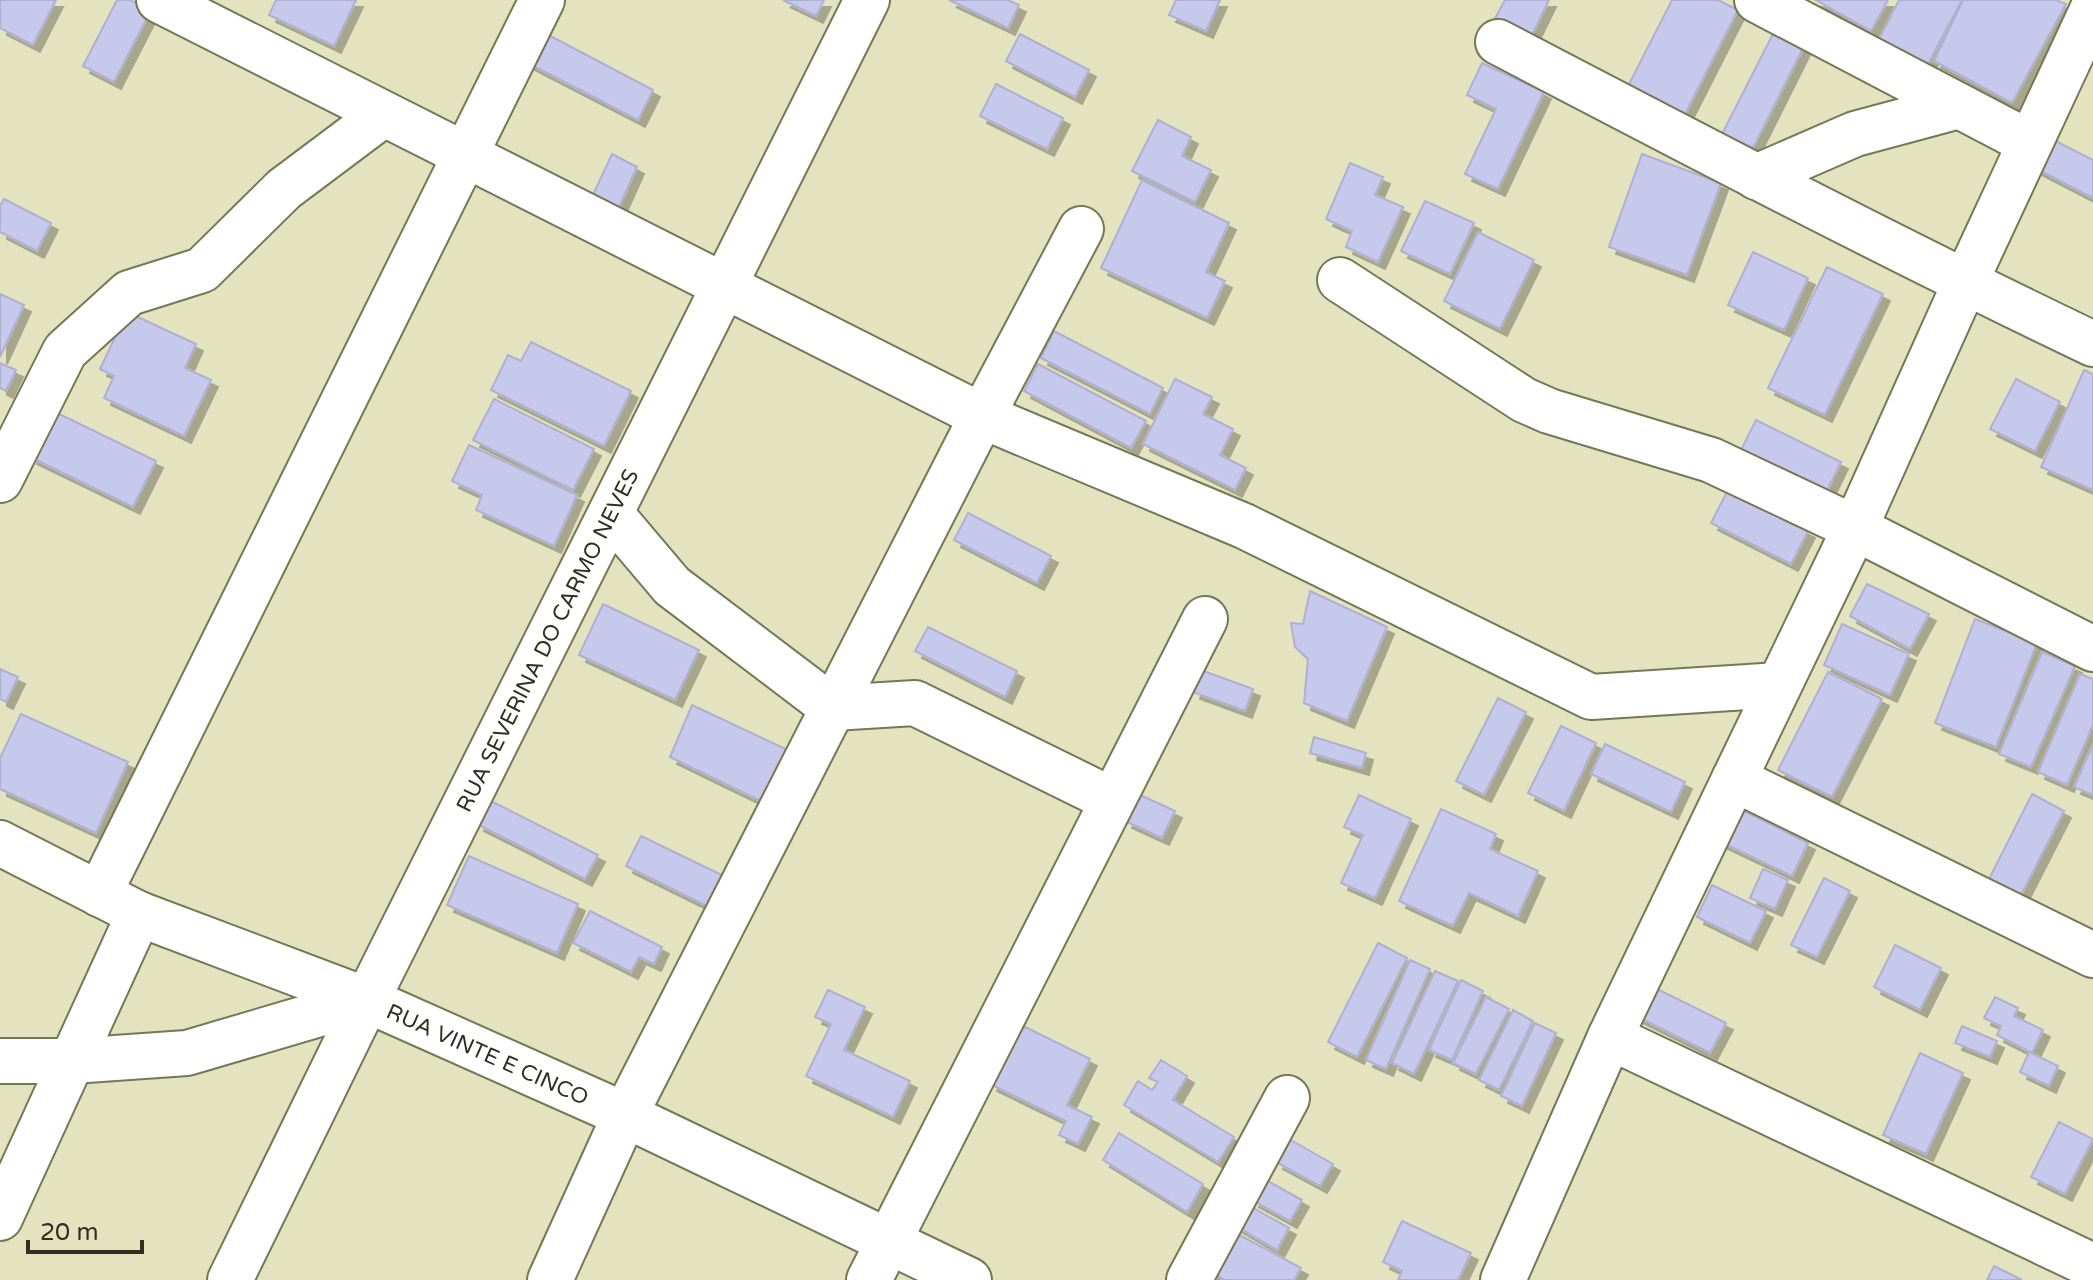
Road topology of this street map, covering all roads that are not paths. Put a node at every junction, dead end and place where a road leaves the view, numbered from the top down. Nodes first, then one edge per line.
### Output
1 (159, 0) edge
2 (542, 0) edge
3 (867, 0) edge
4 (1757, 0) edge
5 (2089, 29) edge
6 (1498, 42) dead end
7 (1959, 106) junction
8 (384, 114) junction
9 (2030, 143) junction
10 (466, 155) junction
11 (1756, 177) junction
12 (1081, 229) dead end
13 (1340, 280) dead end
14 (1965, 283) junction
15 (724, 288) junction
16 (2093, 344) edge
17 (982, 416) junction
18 (0, 480) edge
19 (611, 514) junction
20 (1855, 528) junction
21 (1205, 619) dead end
22 (2093, 649) edge
23 (1779, 685) junction
24 (833, 708) junction
25 (1734, 779) junction
26 (1112, 800) junction
27 (0, 843) edge
28 (99, 894) junction
29 (139, 914) junction
30 (2093, 955) edge
31 (367, 1000) junction
32 (1610, 1037) junction
33 (0, 1061) edge
34 (72, 1061) junction
35 (1287, 1098) dead end
36 (625, 1115) junction
37 (0, 1218) edge
38 (888, 1241) junction
39 (2093, 1266) edge
40 (1510, 1278) edge
41 (230, 1280) edge
42 (550, 1280) edge
43 (869, 1280) edge
44 (969, 1280) edge
45 (1189, 1280) edge

1 - 8 street
2 - 10 street
3 - 15 street, RUA SEVERINA DO CARMO NEVES
4 - 7 street
5 - 9 street
6 - 11 street
7 - 9 street
7 - 11 street
8 - 10 street
8 - 18 street
9 - 14 street
10 - 15 street
10 - 28 street
11 - 14 street
12 - 17 street
13 - 20 street
14 - 16 street
14 - 20 street
15 - 17 street
15 - 19 street, RUA SEVERINA DO CARMO NEVES
17 - 23 street
17 - 24 street
19 - 24 street
19 - 31 street, RUA SEVERINA DO CARMO NEVES
20 - 22 street
20 - 23 street
21 - 26 street
23 - 25 street
24 - 26 street
24 - 36 street
25 - 30 street
25 - 32 street
26 - 38 street
27 - 28 street, RUA VINTE E CINCO
28 - 29 street, RUA VINTE E CINCO
29 - 31 street, RUA VINTE E CINCO
29 - 34 street
31 - 34 street
31 - 36 street, RUA VINTE E CINCO
31 - 41 street, RUA SEVERINA DO CARMO NEVES
32 - 39 street
32 - 40 street
33 - 34 street
34 - 37 street
35 - 45 street
36 - 38 street, RUA VINTE E CINCO
36 - 42 street
38 - 43 street
38 - 44 street, RUA VINTE E CINCO

